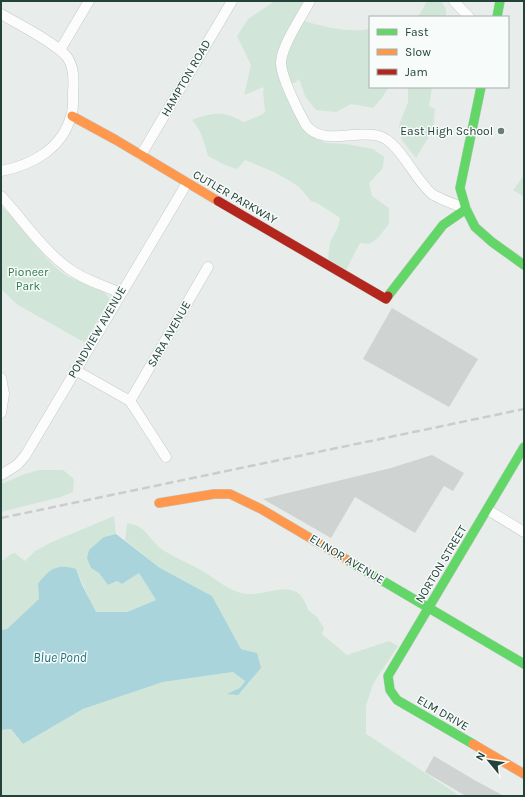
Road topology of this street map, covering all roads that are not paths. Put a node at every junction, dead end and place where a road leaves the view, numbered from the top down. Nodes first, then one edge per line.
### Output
1 (89, 1) edge
2 (232, 1) edge
3 (310, 1) edge
4 (454, 1) edge
5 (500, 1) edge
6 (1, 14) edge
7 (468, 16) edge
8 (497, 16) edge
9 (60, 50) junction
10 (481, 88) edge
11 (72, 116) junction
12 (141, 155) junction
13 (1, 171) edge
14 (187, 183) junction
15 (1, 196) edge
16 (466, 209) junction
17 (524, 265) edge
18 (208, 267) dead end
19 (120, 293) junction
20 (76, 370) junction
21 (1, 378) edge
22 (130, 401) junction
23 (1, 413) edge
24 (524, 447) edge
25 (166, 457) dead end
26 (1, 475) edge
27 (159, 503) dead end
28 (488, 510) junction
29 (524, 532) edge
30 (429, 608) junction
31 (524, 664) edge
32 (392, 696) joint
33 (524, 774) edge

1 - 9 street
2 - 12 street, HAMPTON ROAD
3 - 16 street
4 - 7 street
5 - 8 street
6 - 9 street
9 - 11 street
10 - 16 street
11 - 12 street, CUTLER PARKWAY
11 - 13 street
12 - 14 street, CUTLER PARKWAY
14 - 16 street, CUTLER PARKWAY
14 - 19 street, PONDVIEW AVENUE
15 - 19 street
16 - 17 street
18 - 22 street, SARA AVENUE
19 - 20 street, PONDVIEW AVENUE
20 - 22 street
20 - 26 street, PONDVIEW AVENUE
21 - 23 street
22 - 25 street
24 - 28 street, NORTON STREET
27 - 30 street, ELINOR AVENUE
28 - 29 street
28 - 30 street, NORTON STREET
30 - 31 street, ELINOR AVENUE
30 - 32 street, NORTON STREET
32 - 33 street, ELM DRIVE

